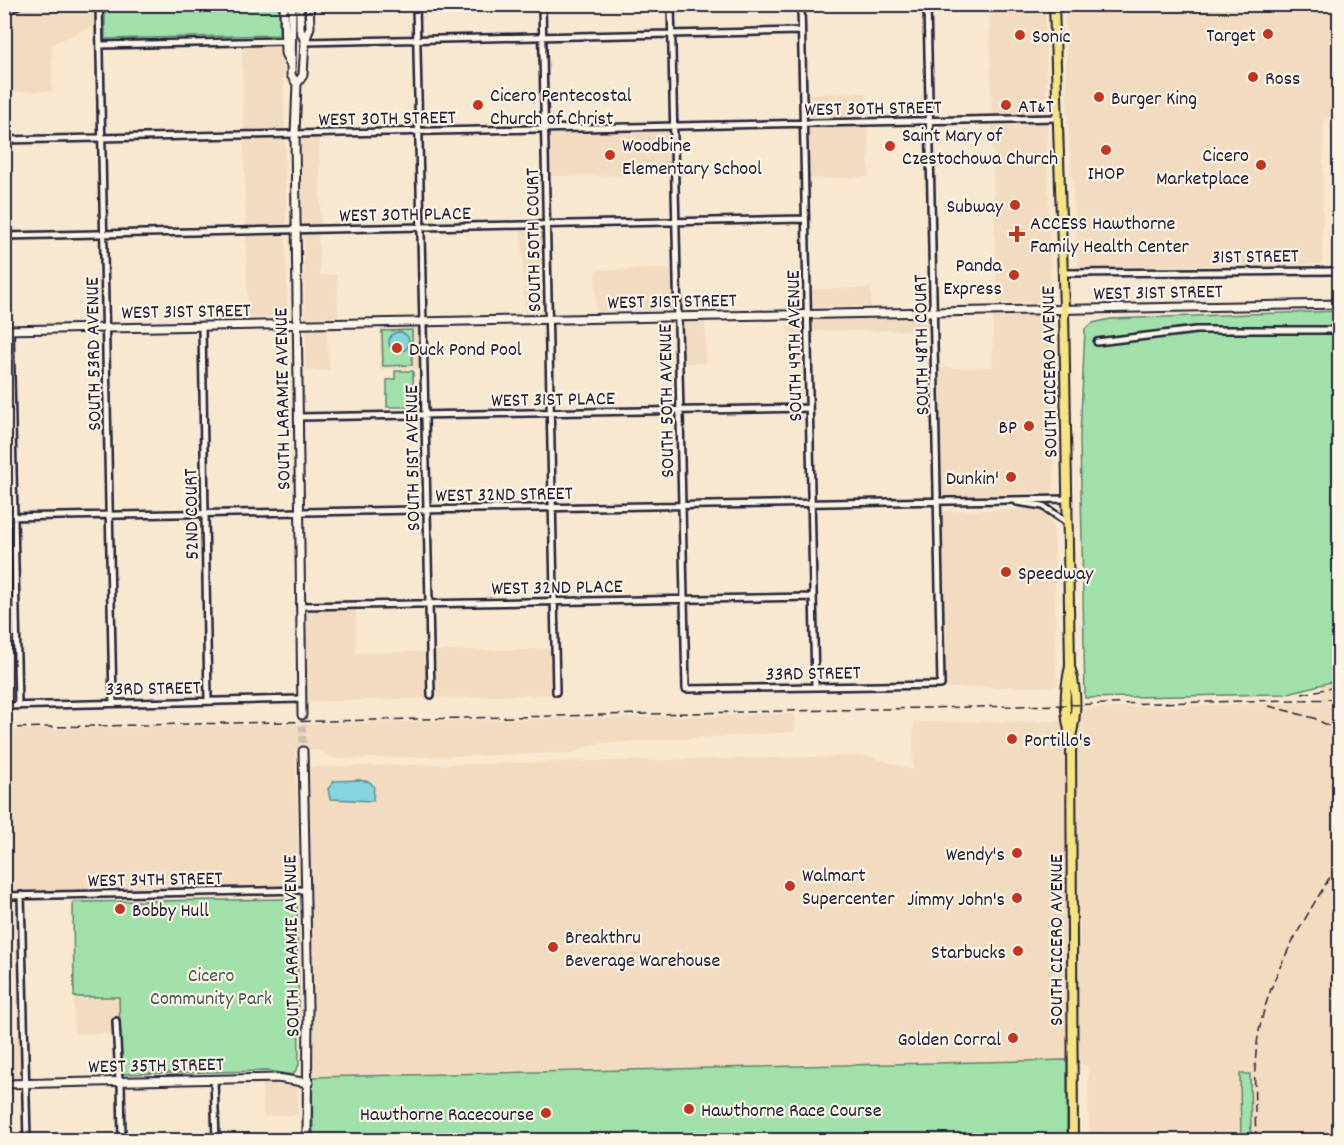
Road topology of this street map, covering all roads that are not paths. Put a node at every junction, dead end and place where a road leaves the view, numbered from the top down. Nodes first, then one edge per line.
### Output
1 (19, 4) edge
2 (99, 4) edge
3 (284, 4) edge
4 (292, 4) edge
5 (300, 4) edge
6 (309, 4) edge
7 (416, 4) edge
8 (542, 4) edge
9 (671, 4) edge
10 (801, 4) edge
11 (927, 4) edge
12 (1054, 4) edge
13 (4, 11) edge
14 (801, 31) junction
15 (672, 33) junction
16 (542, 35) junction
17 (417, 38) junction
18 (285, 41) junction
19 (305, 42) junction
20 (100, 45) junction
21 (291, 65) junction
22 (297, 84) junction
23 (4, 86) edge
24 (5, 92) edge
25 (1058, 118) junction
26 (930, 121) junction
27 (803, 124) junction
28 (674, 127) junction
29 (544, 129) junction
30 (419, 132) junction
31 (295, 134) junction
32 (102, 138) junction
33 (4, 140) edge
34 (805, 219) junction
35 (676, 222) junction
36 (546, 225) junction
37 (421, 227) junction
38 (296, 230) junction
39 (105, 234) junction
40 (4, 236) edge
41 (1340, 271) edge
42 (1063, 273) junction
43 (1340, 304) edge
44 (1064, 309) junction
45 (935, 311) junction
46 (807, 314) junction
47 (678, 316) junction
48 (549, 319) junction
49 (423, 322) junction
50 (297, 325) junction
51 (202, 327) junction
52 (107, 328) junction
53 (7, 330) edge
54 (1340, 330) edge
55 (1097, 342) dead end
56 (809, 408) junction
57 (680, 411) junction
58 (550, 413) junction
59 (425, 416) junction
60 (298, 417) junction
61 (1067, 499) junction
62 (937, 500) junction
63 (1004, 500) junction
64 (811, 503) junction
65 (682, 505) junction
66 (552, 507) junction
67 (427, 510) junction
68 (299, 512) junction
69 (205, 514) junction
70 (110, 516) junction
71 (14, 517) junction
72 (4, 518) edge
73 (1068, 523) junction
74 (813, 597) junction
75 (684, 599) junction
76 (555, 601) junction
77 (429, 603) junction
78 (300, 606) junction
79 (1070, 666) junction
80 (941, 685) joint
81 (815, 687) junction
82 (686, 689) joint
83 (556, 692) dead end
84 (431, 695) dead end
85 (301, 699) junction
86 (208, 701) junction
87 (113, 703) junction
88 (18, 705) junction
89 (4, 706) edge
90 (302, 714) tunnel mouth
91 (1071, 739) junction
92 (303, 751) tunnel mouth
93 (305, 890) junction
94 (4, 896) edge
95 (21, 896) junction
96 (116, 1021) dead end
97 (214, 1079) junction
98 (120, 1081) junction
99 (26, 1083) junction
100 (309, 1083) junction
101 (4, 1084) edge
102 (27, 1140) edge
103 (122, 1140) edge
104 (216, 1140) edge
105 (307, 1140) edge
106 (1073, 1140) edge

1 - 13 main road
2 - 20 street, SOUTH 53RD AVENUE
3 - 18 main road
4 - 21 main road, SOUTH LARAMIE AVENUE
5 - 19 main road, SOUTH LARAMIE AVENUE
6 - 19 main road
7 - 17 street, SOUTH 51ST AVENUE
8 - 16 street, SOUTH 50TH COURT
9 - 15 street, SOUTH 50TH AVENUE
10 - 14 street, SOUTH 49TH AVENUE
11 - 26 street, SOUTH 48TH COURT
12 - 25 main road, SOUTH CICERO AVENUE
14 - 15 street
14 - 27 street, SOUTH 49TH AVENUE
15 - 16 street
15 - 28 street, SOUTH 50TH AVENUE
16 - 17 street
16 - 29 street, SOUTH 50TH COURT
17 - 19 street
17 - 30 street, SOUTH 51ST AVENUE
18 - 20 street
18 - 21 main road
19 - 22 main road, SOUTH LARAMIE AVENUE
20 - 32 street, SOUTH 53RD AVENUE
21 - 22 main road, SOUTH LARAMIE AVENUE
22 - 31 main road, SOUTH LARAMIE AVENUE
23 - 24 street
25 - 26 street, WEST 30TH STREET
25 - 42 main road, SOUTH CICERO AVENUE
26 - 27 street, WEST 30TH STREET
26 - 45 street, SOUTH 48TH COURT
27 - 28 street, WEST 30TH STREET
27 - 34 street, SOUTH 49TH AVENUE
28 - 29 street, WEST 30TH STREET
28 - 35 street, SOUTH 50TH AVENUE
29 - 30 street, WEST 30TH STREET
29 - 36 street, SOUTH 50TH COURT
30 - 31 street, WEST 30TH STREET
30 - 37 street, SOUTH 51ST AVENUE
31 - 32 street, WEST 30TH STREET
31 - 38 main road, SOUTH LARAMIE AVENUE
32 - 33 street, WEST 30TH STREET
32 - 39 street, SOUTH 53RD AVENUE
34 - 35 street, WEST 30TH PLACE
34 - 46 street, SOUTH 49TH AVENUE
35 - 36 street, WEST 30TH PLACE
35 - 47 street, SOUTH 50TH AVENUE
36 - 37 street, WEST 30TH PLACE
36 - 48 street, SOUTH 50TH COURT
37 - 38 street, WEST 30TH PLACE
37 - 49 street, SOUTH 51ST AVENUE
38 - 39 street, WEST 30TH PLACE
38 - 50 main road, SOUTH LARAMIE AVENUE
39 - 40 street, WEST 30TH PLACE
39 - 52 street, SOUTH 53RD AVENUE
41 - 42 street, 31ST STREET
42 - 44 main road, SOUTH CICERO AVENUE
43 - 44 main road, WEST 31ST STREET
44 - 45 main road, WEST 31ST STREET
44 - 61 main road, SOUTH CICERO AVENUE
45 - 46 main road, WEST 31ST STREET
45 - 62 street, SOUTH 48TH COURT
46 - 47 main road, WEST 31ST STREET
46 - 56 street, SOUTH 49TH AVENUE
47 - 48 main road, WEST 31ST STREET
47 - 57 street, SOUTH 50TH AVENUE
48 - 49 main road, WEST 31ST STREET
48 - 58 street, SOUTH 50TH COURT
49 - 50 main road, WEST 31ST STREET
49 - 59 street, SOUTH 51ST AVENUE
50 - 51 main road, WEST 31ST STREET
50 - 60 main road, SOUTH LARAMIE AVENUE
51 - 52 main road, WEST 31ST STREET
51 - 69 street, 52ND COURT
52 - 53 main road, WEST 31ST STREET
52 - 70 street, SOUTH 53RD AVENUE
53 - 71 street
54 - 55 street
56 - 57 street, WEST 31ST PLACE
56 - 64 street, SOUTH 49TH AVENUE
57 - 58 street, WEST 31ST PLACE
57 - 65 street, SOUTH 50TH AVENUE
58 - 59 street, WEST 31ST PLACE
58 - 66 street, SOUTH 50TH COURT
59 - 60 street, WEST 31ST PLACE
59 - 67 street, SOUTH 51ST AVENUE
60 - 68 main road, SOUTH LARAMIE AVENUE
61 - 63 street, WEST 32ND STREET
61 - 73 main road, SOUTH CICERO AVENUE
62 - 63 street, WEST 32ND STREET
62 - 64 street, WEST 32ND STREET
62 - 80 street, SOUTH 48TH COURT
63 - 73 street, WEST 32ND STREET
64 - 65 street, WEST 32ND STREET
64 - 74 street, SOUTH 49TH AVENUE
65 - 66 street, WEST 32ND STREET
65 - 75 street, SOUTH 50TH AVENUE
66 - 67 street, WEST 32ND STREET
66 - 76 street, SOUTH 50TH COURT
67 - 68 street, WEST 32ND STREET
67 - 77 street, SOUTH 51ST AVENUE
68 - 69 street, WEST 32ND STREET
68 - 78 main road, SOUTH LARAMIE AVENUE
69 - 70 street, WEST 32ND STREET
69 - 86 street, 52ND COURT
70 - 71 street, WEST 32ND STREET
70 - 87 street, SOUTH 53RD AVENUE
71 - 72 street, WEST 32ND STREET
71 - 88 street
73 - 79 main road, SOUTH CICERO AVENUE
74 - 75 street, WEST 32ND PLACE
74 - 81 street, SOUTH 49TH AVENUE
75 - 76 street, WEST 32ND PLACE
75 - 82 street, SOUTH 50TH AVENUE
76 - 77 street, WEST 32ND PLACE
76 - 83 street, SOUTH 50TH COURT
77 - 78 street, WEST 32ND PLACE
77 - 84 street, SOUTH 51ST AVENUE
78 - 85 main road, SOUTH LARAMIE AVENUE
79 - 91 main road, SOUTH CICERO AVENUE
79 - 91 main road, SOUTH CICERO AVENUE
80 - 81 street, 33RD STREET
81 - 82 street, 33RD STREET
85 - 86 street, 33RD STREET
85 - 90 main road, SOUTH LARAMIE AVENUE
86 - 87 street, 33RD STREET
87 - 88 street, 33RD STREET
88 - 89 street, 33RD STREET
91 - 106 main road, SOUTH CICERO AVENUE
92 - 93 main road, SOUTH LARAMIE AVENUE
93 - 95 street, WEST 34TH STREET
93 - 100 main road, SOUTH LARAMIE AVENUE
94 - 95 street, WEST 34TH STREET
95 - 99 street
96 - 98 street
97 - 98 main road, WEST 35TH STREET
97 - 100 main road, WEST 35TH STREET
97 - 104 street
98 - 99 main road, WEST 35TH STREET
98 - 103 street
99 - 101 main road, WEST 35TH STREET
99 - 102 street
100 - 105 main road, SOUTH LARAMIE AVENUE

